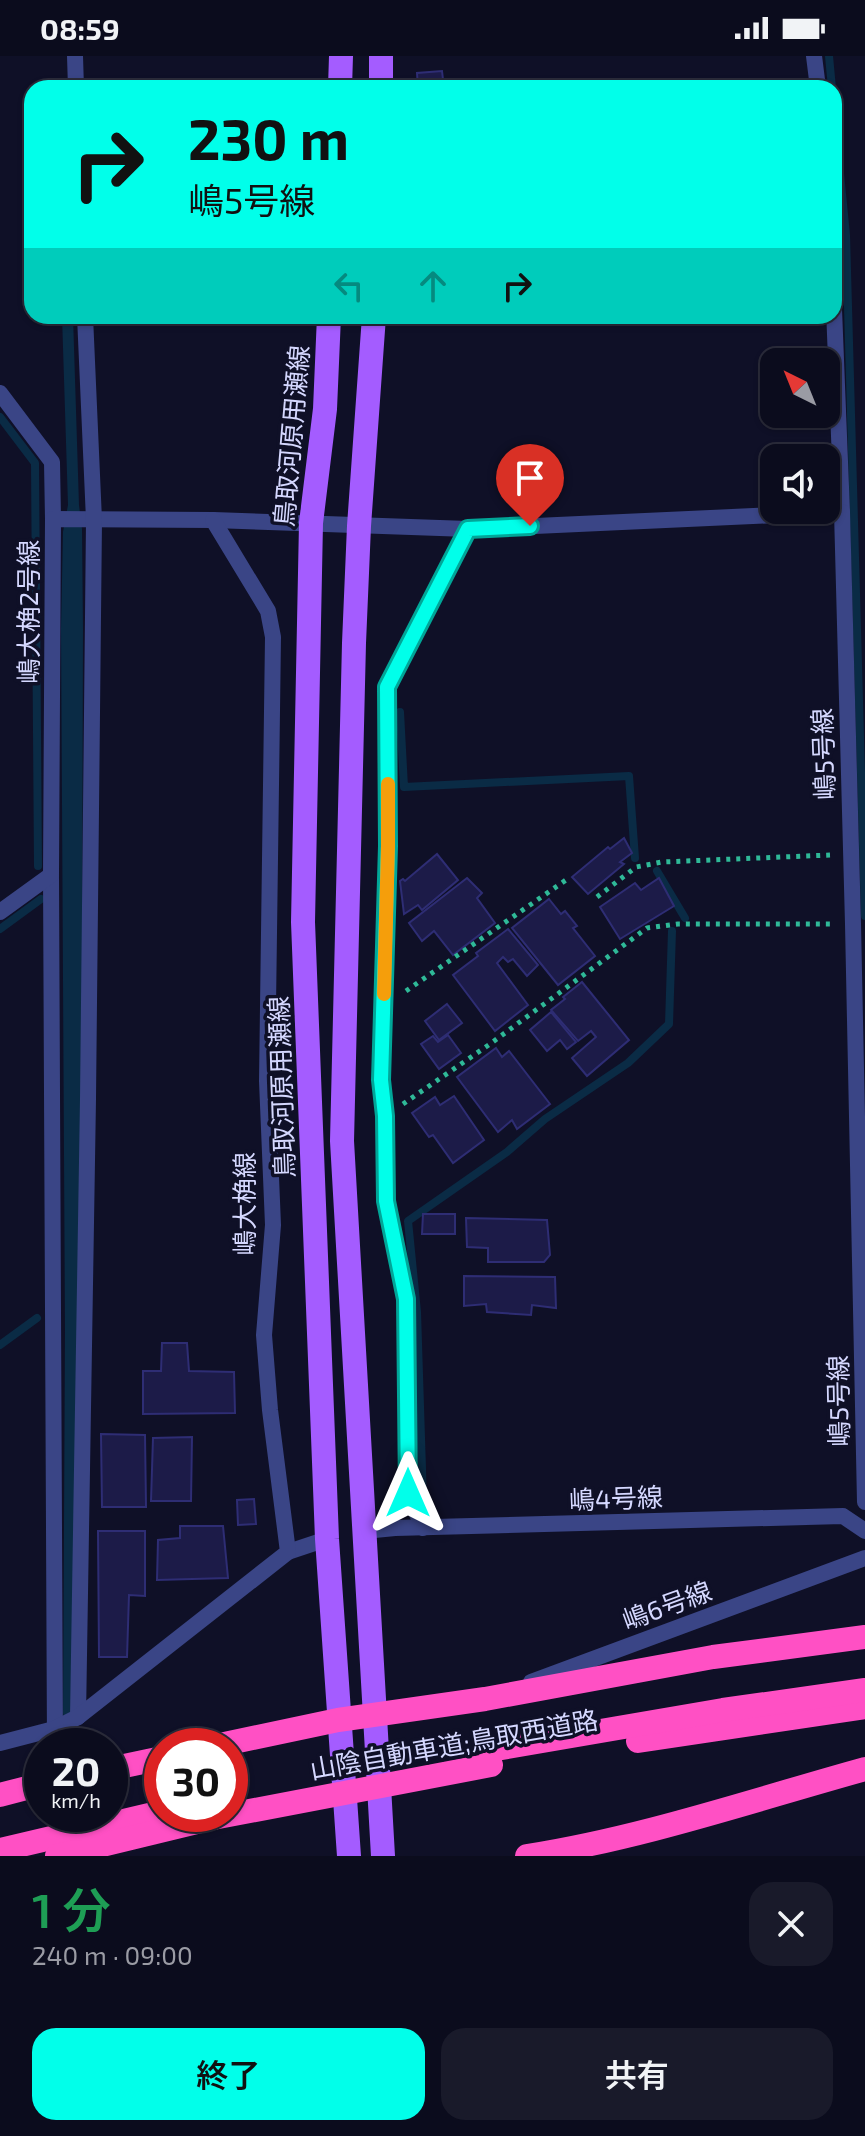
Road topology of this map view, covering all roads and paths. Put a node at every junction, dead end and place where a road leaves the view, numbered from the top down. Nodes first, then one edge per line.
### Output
1 (75, 56) edge
2 (341, 56) edge
3 (381, 56) edge
4 (814, 56) edge
5 (76, 80) edge
6 (340, 80) edge
7 (381, 80) edge
8 (817, 80) edge
9 (85, 324) edge
10 (329, 324) edge
11 (373, 324) edge
12 (835, 324) edge
13 (0, 393) edge
14 (842, 512) junction
15 (53, 519) junction
16 (94, 520) junction
17 (213, 520) junction
18 (322, 524) junction
19 (359, 526) junction
20 (468, 529) junction
21 (851, 854) junction
22 (51, 875) junction
23 (566, 880) dead end
24 (597, 897) dead end
25 (0, 912) edge
26 (853, 924) junction
27 (384, 1007) junction
28 (385, 1116) junction
29 (865, 1502) edge
30 (423, 1528) junction
31 (364, 1531) junction
32 (865, 1531) edge
33 (327, 1539) junction
34 (288, 1552) junction
35 (865, 1558) edge
36 (865, 1637) edge
37 (865, 1690) edge
38 (485, 1699) junction
39 (865, 1707) edge
40 (375, 1715) junction
41 (78, 1717) junction
42 (338, 1720) junction
43 (54, 1728) edge
44 (65, 1728) edge
45 (248, 1739) edge
46 (24, 1741) edge
47 (0, 1743) edge
48 (490, 1757) junction
49 (865, 1769) edge
50 (24, 1789) edge
51 (248, 1794) edge
52 (0, 1795) edge
53 (144, 1816) edge
54 (0, 1850) edge
55 (57, 1856) edge
56 (349, 1856) edge
57 (383, 1856) edge
58 (527, 1856) edge

1 - 5 street
2 - 6 main road
3 - 7 main road
4 - 8 street
9 - 16 street
10 - 18 main road, 鳥取河原用瀬線
11 - 19 main road
12 - 14 street, 嶋5号線
13 - 15 street
14 - 20 street
14 - 21 street, 嶋5号線
15 - 16 street, 嶋大桷2号線
15 - 22 street, 嶋大桷2号線
16 - 17 street, 嶋大桷2号線
16 - 41 street
17 - 18 street, 嶋大桷2号線
17 - 34 street, 嶋大桷線
18 - 19 street
18 - 33 main road, 鳥取河原用瀬線
19 - 20 street
19 - 31 main road
20 - 27 street
21 - 24 path
21 - 26 street, 嶋5号線
22 - 25 street
22 - 43 street, 嶋大桷2号線
23 - 27 path
26 - 28 path
26 - 29 street, 嶋5号線
27 - 28 street
28 - 30 street
30 - 31 street, 嶋4号線
30 - 32 street, 嶋4号線
31 - 40 main road
33 - 34 street
33 - 42 main road, 鳥取河原用瀬線
34 - 41 street
35 - 38 street, 嶋6号線
36 - 38 highway
37 - 48 highway, 山陰自動車道;鳥取西道路
38 - 40 highway
39 - 48 highway, 山陰自動車道;鳥取西道路
40 - 42 highway
40 - 57 main road
41 - 44 street
42 - 45 highway
42 - 56 main road, 鳥取河原用瀬線
46 - 47 street
48 - 51 highway, 山陰自動車道;鳥取西道路
48 - 55 highway, 山陰自動車道;鳥取西道路, bridge
49 - 58 highway
50 - 52 highway
53 - 54 highway

